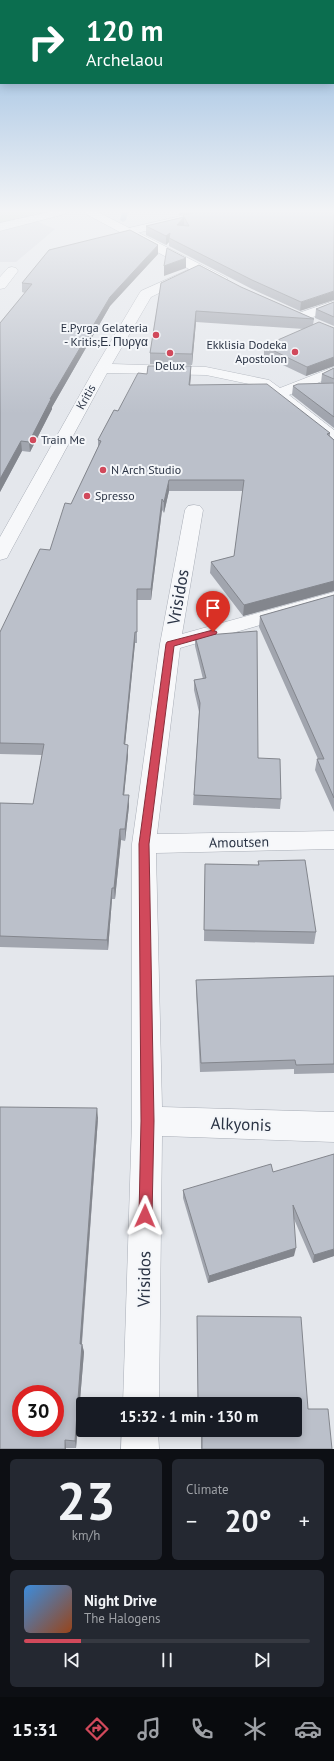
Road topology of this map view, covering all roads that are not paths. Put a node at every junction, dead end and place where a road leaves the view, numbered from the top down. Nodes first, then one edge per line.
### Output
1 (172, 280) edge
2 (220, 280) edge
3 (233, 286) edge
4 (334, 305) edge
5 (287, 311) edge
6 (301, 317) junction
7 (321, 327) edge
8 (102, 368) junction
9 (334, 371) edge
10 (278, 394) junction
11 (334, 438) edge
12 (194, 510) dead end
13 (0, 554) edge
14 (334, 598) edge
15 (170, 644) junction
16 (334, 840) edge
17 (144, 844) junction
18 (147, 1121) junction
19 (334, 1127) edge
20 (141, 1397) edge
21 (140, 1437) edge
22 (140, 1449) edge

1 - 8 street, Kritis
2 - 3 main road
4 - 6 street
5 - 6 main road
6 - 7 main road
8 - 10 street
8 - 13 street, Kritis
9 - 10 street
10 - 11 street
12 - 15 street, Vrisidos
14 - 15 street
15 - 17 street, Vrisidos
16 - 17 street, Amoutsen
17 - 18 street, Vrisidos
18 - 19 street, Alkyonis
18 - 20 street, Vrisidos
21 - 22 street

